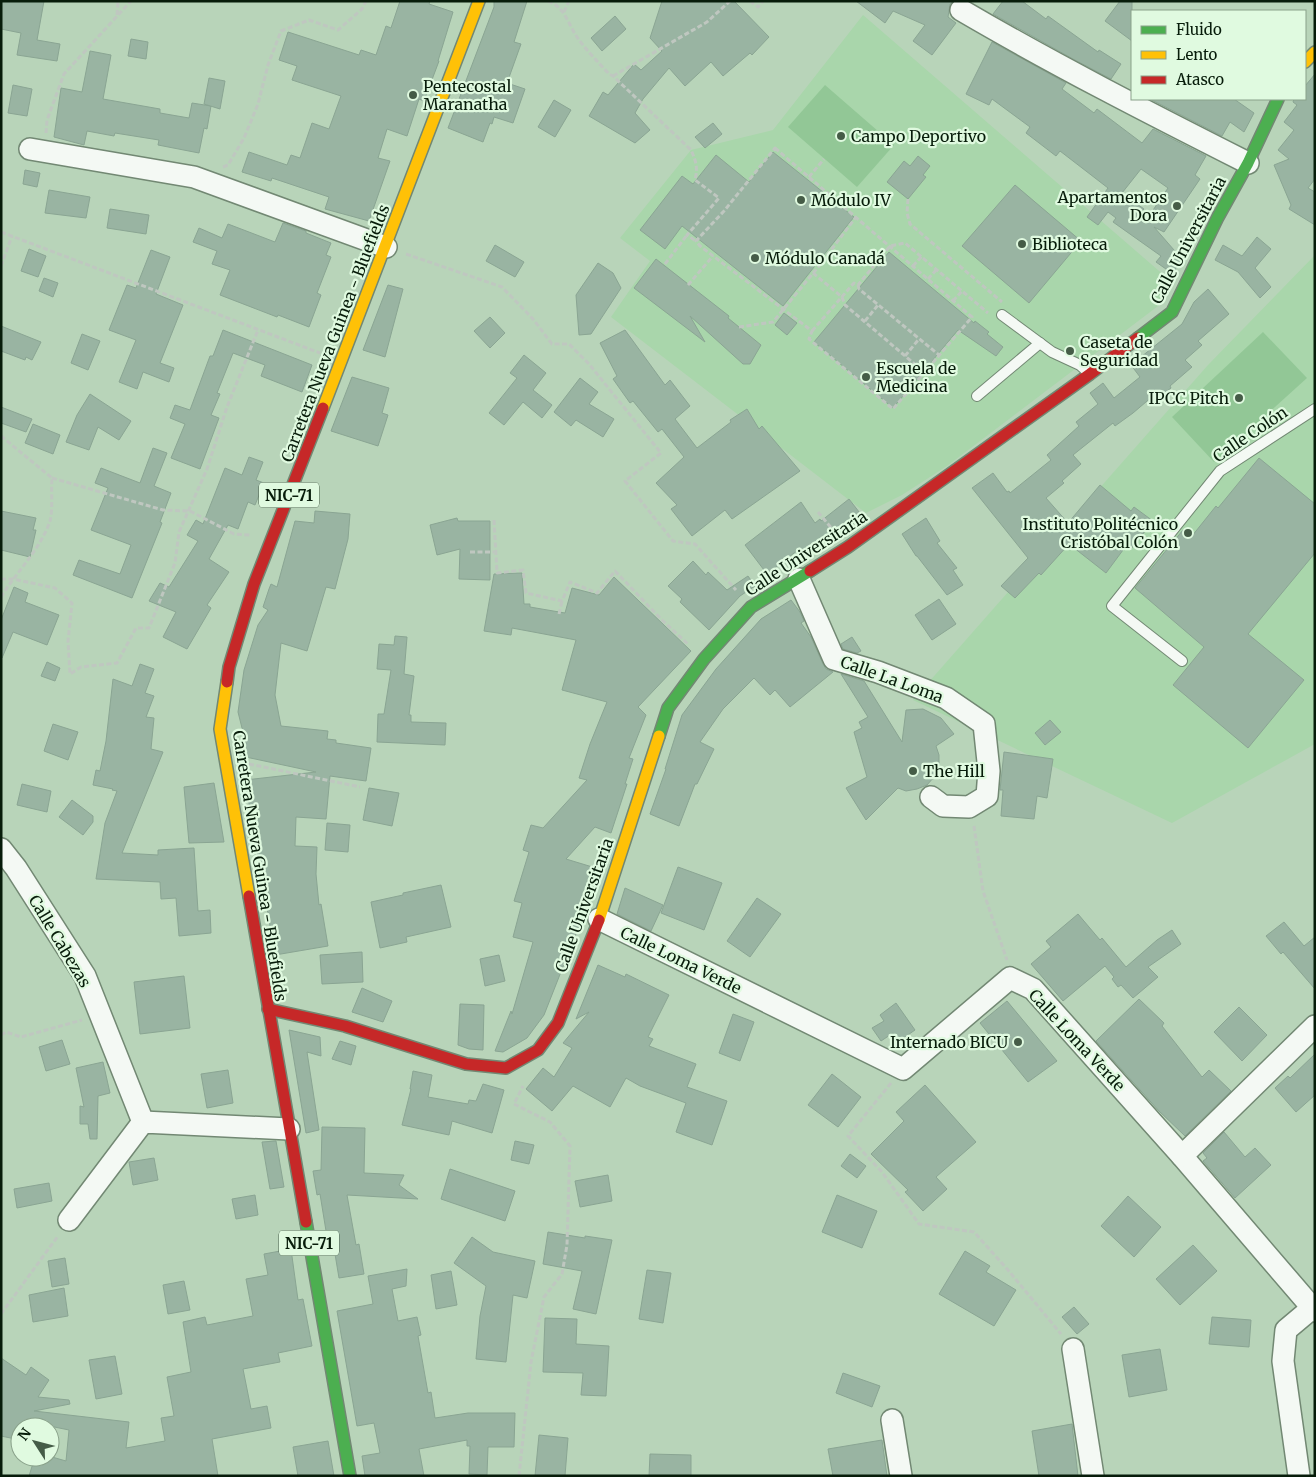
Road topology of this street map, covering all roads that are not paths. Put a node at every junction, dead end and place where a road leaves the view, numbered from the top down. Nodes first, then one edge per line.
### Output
1 (479, 1) edge
2 (961, 10) dead end
3 (1315, 52) edge
4 (1306, 61) edge
5 (1278, 100) edge
6 (37, 150) road end
7 (1248, 163) junction
8 (386, 248) junction
9 (1002, 315) road end
10 (1040, 343) junction
11 (1090, 374) junction
12 (977, 396) dead end
13 (1315, 409) edge
14 (799, 578) junction
15 (1182, 661) dead end
16 (930, 797) dead end
17 (1, 850) edge
18 (599, 919) junction
19 (268, 1009) junction
20 (1315, 1026) edge
21 (143, 1122) junction
22 (289, 1130) junction
23 (1182, 1156) junction
24 (69, 1220) road end
25 (1313, 1310) edge
26 (1074, 1349) road end
27 (892, 1420) dead end
28 (350, 1476) edge
29 (901, 1476) edge
30 (1094, 1476) edge
31 (1299, 1476) edge

1 - 8 main road, Carretera Nueva Guinea - Bluefields / NIC-71
2 - 7 street
3 - 4 main road
5 - 7 main road, Calle Universitaria
6 - 8 street
7 - 11 main road, Calle Universitaria
8 - 19 main road, Carretera Nueva Guinea - Bluefields / NIC-71
9 - 10 lane
10 - 11 lane
10 - 12 lane
11 - 14 main road, Calle Universitaria
13 - 15 lane, Calle Colón
14 - 16 street, Calle La Loma
14 - 18 main road, Calle Universitaria
17 - 21 street, Calle Cabezas
18 - 19 main road, Calle Universitaria
18 - 23 street, Calle Loma Verde
19 - 22 main road, Carretera Nueva Guinea - Bluefields / NIC-71
20 - 23 street
21 - 22 street
21 - 24 street
22 - 28 main road, Carretera Nueva Guinea - Bluefields / NIC-71
23 - 25 street, Calle Loma Verde
25 - 31 street
26 - 30 street
27 - 29 street

